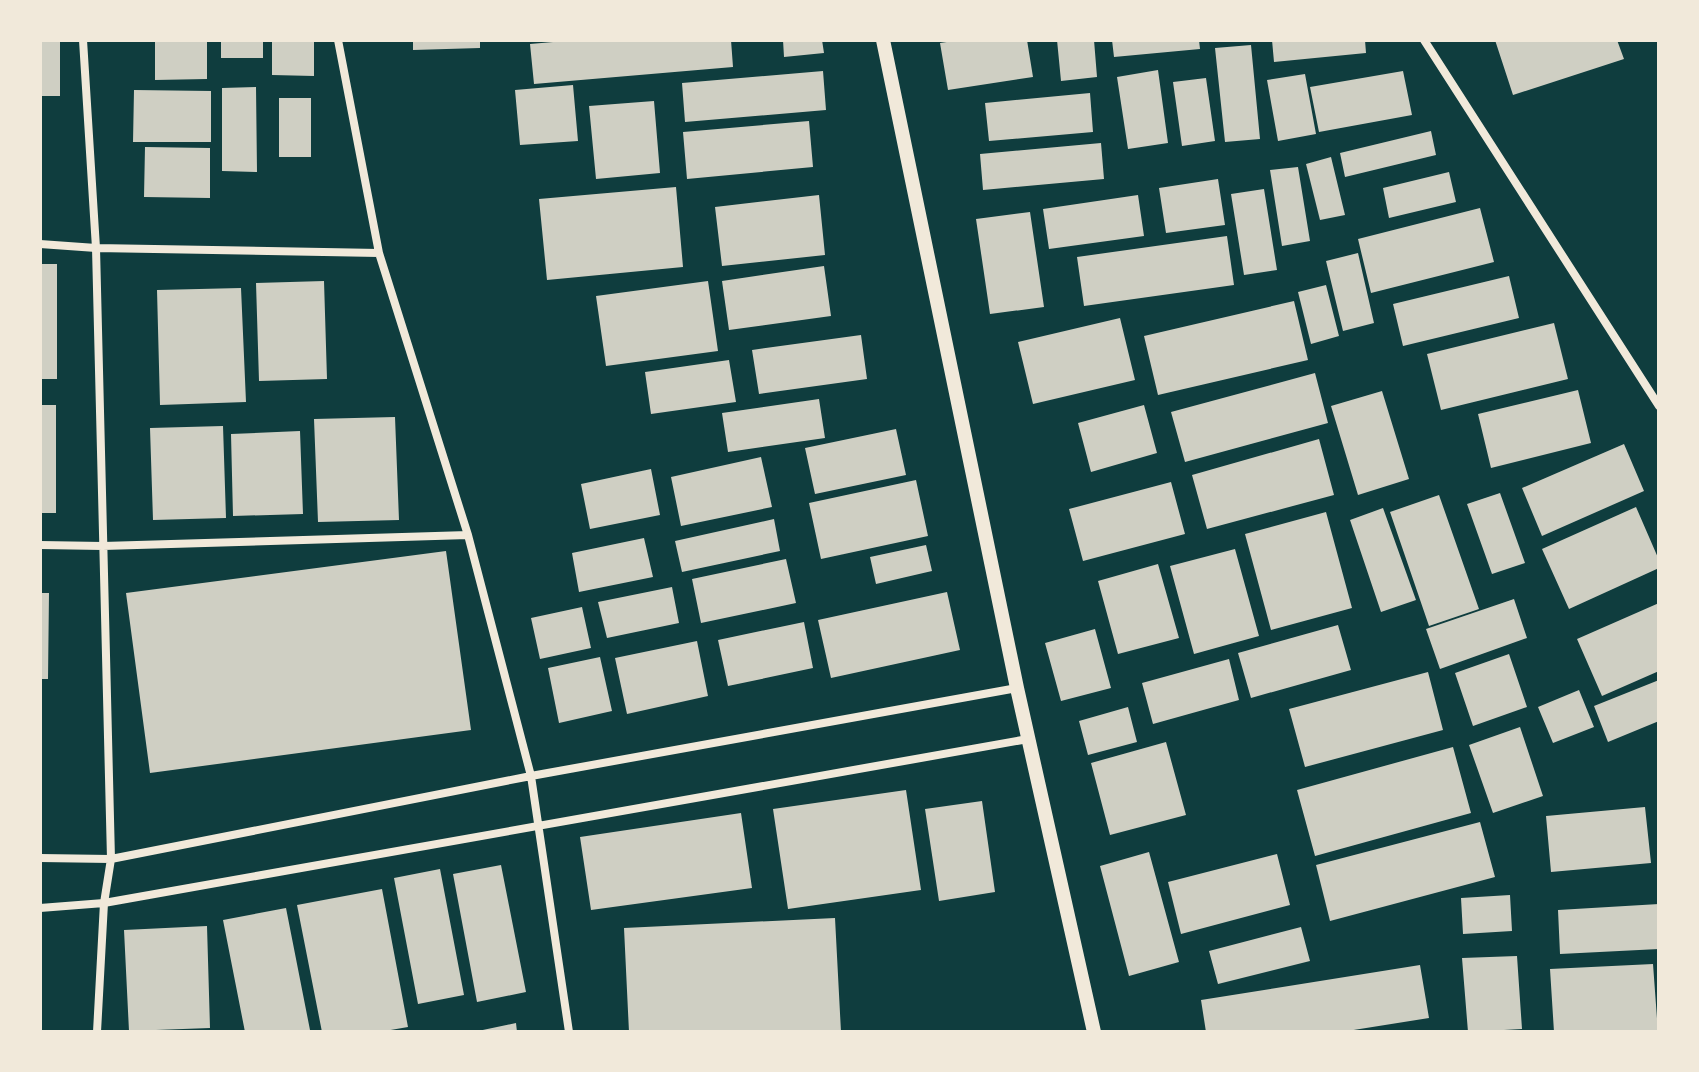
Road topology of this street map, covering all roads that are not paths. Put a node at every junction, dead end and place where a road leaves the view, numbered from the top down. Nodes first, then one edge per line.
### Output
1 (83, 40) edge
2 (338, 40) edge
3 (883, 40) edge
4 (1424, 40) edge
5 (40, 244) edge
6 (96, 248) junction
7 (379, 253) junction
8 (1659, 406) edge
9 (468, 535) junction
10 (40, 545) edge
11 (103, 546) junction
12 (1017, 688) junction
13 (1028, 739) junction
14 (531, 776) junction
15 (538, 827) junction
16 (40, 858) edge
17 (111, 859) junction
18 (104, 903) junction
19 (40, 908) edge
20 (97, 1032) edge
21 (569, 1032) edge
22 (1094, 1032) edge

1 - 6 street
2 - 7 street
3 - 12 street
4 - 8 street
5 - 6 street
6 - 7 street
6 - 11 street
7 - 9 street
9 - 11 street
9 - 14 street
10 - 11 street
11 - 17 street
12 - 13 street
12 - 14 street
13 - 15 street
13 - 22 street
14 - 15 street
14 - 17 street
15 - 18 street
15 - 21 street
16 - 17 street
17 - 18 street
18 - 19 street
18 - 20 street

